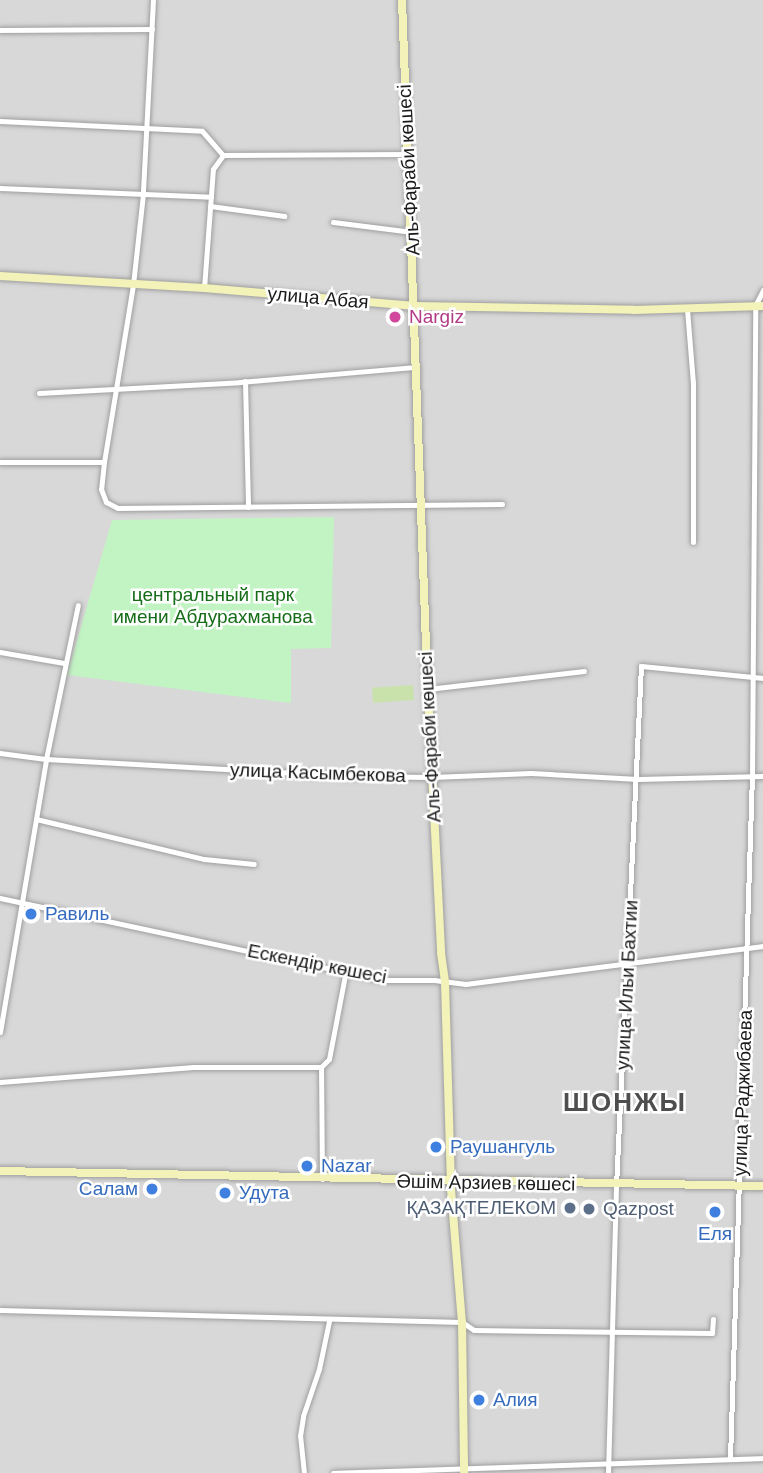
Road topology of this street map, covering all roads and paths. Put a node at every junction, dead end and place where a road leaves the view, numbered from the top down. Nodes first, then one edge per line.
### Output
1 (153, 0) edge
2 (402, 0) edge
3 (152, 29) junction
4 (0, 30) edge
5 (0, 121) edge
6 (147, 127) junction
7 (409, 154) junction
8 (223, 155) junction
9 (0, 188) edge
10 (143, 194) junction
11 (211, 197) junction
12 (210, 206) junction
13 (284, 216) dead end
14 (333, 222) dead end
15 (412, 232) junction
16 (0, 276) edge
17 (133, 285) junction
18 (204, 288) junction
19 (763, 290) edge
20 (415, 306) junction
21 (759, 306) edge
22 (687, 309) junction
23 (417, 367) junction
24 (245, 381) junction
25 (117, 388) junction
26 (39, 394) dead end
27 (0, 462) edge
28 (104, 462) junction
29 (502, 503) dead end
30 (421, 506) junction
31 (248, 507) junction
32 (693, 542) dead end
33 (78, 605) dead end
34 (0, 652) edge
35 (64, 663) junction
36 (584, 671) dead end
37 (752, 678) junction
38 (763, 678) edge
39 (428, 689) junction
40 (0, 753) edge
41 (46, 759) junction
42 (752, 776) junction
43 (763, 776) edge
44 (432, 777) junction
45 (638, 779) junction
46 (36, 819) junction
47 (254, 864) dead end
48 (0, 898) edge
49 (20, 902) junction
50 (763, 946) edge
51 (747, 948) junction
52 (628, 961) junction
53 (346, 970) junction
54 (445, 983) junction
55 (0, 1032) edge
56 (321, 1067) junction
57 (0, 1082) edge
58 (0, 1171) edge
59 (322, 1180) junction
60 (451, 1181) junction
61 (616, 1186) junction
62 (740, 1186) junction
63 (763, 1186) edge
64 (0, 1311) edge
65 (713, 1319) dead end
66 (329, 1321) junction
67 (462, 1322) junction
68 (612, 1332) junction
69 (763, 1458) edge
70 (730, 1459) junction
71 (609, 1463) junction
72 (464, 1470) edge
73 (303, 1473) edge
74 (333, 1473) edge
75 (608, 1473) edge

1 - 3 street
2 - 7 main road, Аль-Фараби көшесі
3 - 4 street
3 - 6 street
5 - 6 street
6 - 8 street
6 - 10 street
7 - 8 street
7 - 15 main road, Аль-Фараби көшесі
8 - 11 street
9 - 10 street
10 - 11 street
10 - 17 street
11 - 12 street
12 - 13 street
12 - 18 street
14 - 15 street
15 - 20 main road, Аль-Фараби көшесі
16 - 17 main road, улица Абая
17 - 18 main road, улица Абая
17 - 25 street
18 - 20 main road, улица Абая
19 - 21 street
20 - 22 main road, улица Абая
20 - 23 main road, Аль-Фараби көшесі
21 - 22 main road, улица Абая
21 - 37 street, улица Раджибаева
22 - 32 street
23 - 24 street
23 - 30 main road, Аль-Фараби көшесі
24 - 25 street
24 - 31 street
25 - 26 street
25 - 28 street
27 - 28 street
28 - 31 street
29 - 30 street
30 - 31 street
30 - 39 main road, Аль-Фараби көшесі
33 - 35 street
34 - 35 street
35 - 41 street
36 - 39 street
37 - 38 street
37 - 42 street, улица Раджибаева
37 - 45 street, улица Ильи Бахтии
39 - 44 main road, Аль-Фараби көшесі
40 - 41 street, улица Касымбекова
41 - 44 street, улица Касымбекова
41 - 46 street
42 - 43 street, улица Касымбекова
42 - 45 street, улица Касымбекова
42 - 51 street, улица Раджибаева
44 - 45 street, улица Касымбекова
44 - 54 main road, Аль-Фараби көшесі
45 - 52 street, улица Ильи Бахтии
46 - 47 street
46 - 49 street
48 - 49 street, Ескендір көшесі
49 - 53 street, Ескендір көшесі
49 - 55 street
50 - 51 street, Ескендір көшесі
51 - 52 street, Ескендір көшесі
51 - 62 street, улица Раджибаева
52 - 54 street, Ескендір көшесі
52 - 61 street, улица Ильи Бахтии
53 - 54 street, Ескендір көшесі
53 - 56 street
54 - 60 main road, Аль-Фараби көшесі
56 - 57 street
56 - 59 street
58 - 59 main road, Әшім Арзиев көшесі
59 - 60 main road, Әшім Арзиев көшесі
60 - 61 main road, Әшім Арзиев көшесі
60 - 67 main road, Аль-Фараби көшесі
61 - 62 main road, Әшім Арзиев көшесі
61 - 68 street, улица Ильи Бахтии
62 - 63 main road, Әшім Арзиев көшесі
62 - 70 street, улица Раджибаева
64 - 66 street
65 - 68 street
66 - 67 street
66 - 73 street
67 - 68 street
67 - 72 main road, Аль-Фараби көшесі
68 - 71 street, улица Ильи Бахтии
69 - 70 street
70 - 71 street
71 - 72 street
71 - 75 street, улица Ильи Бахтии
72 - 74 street

